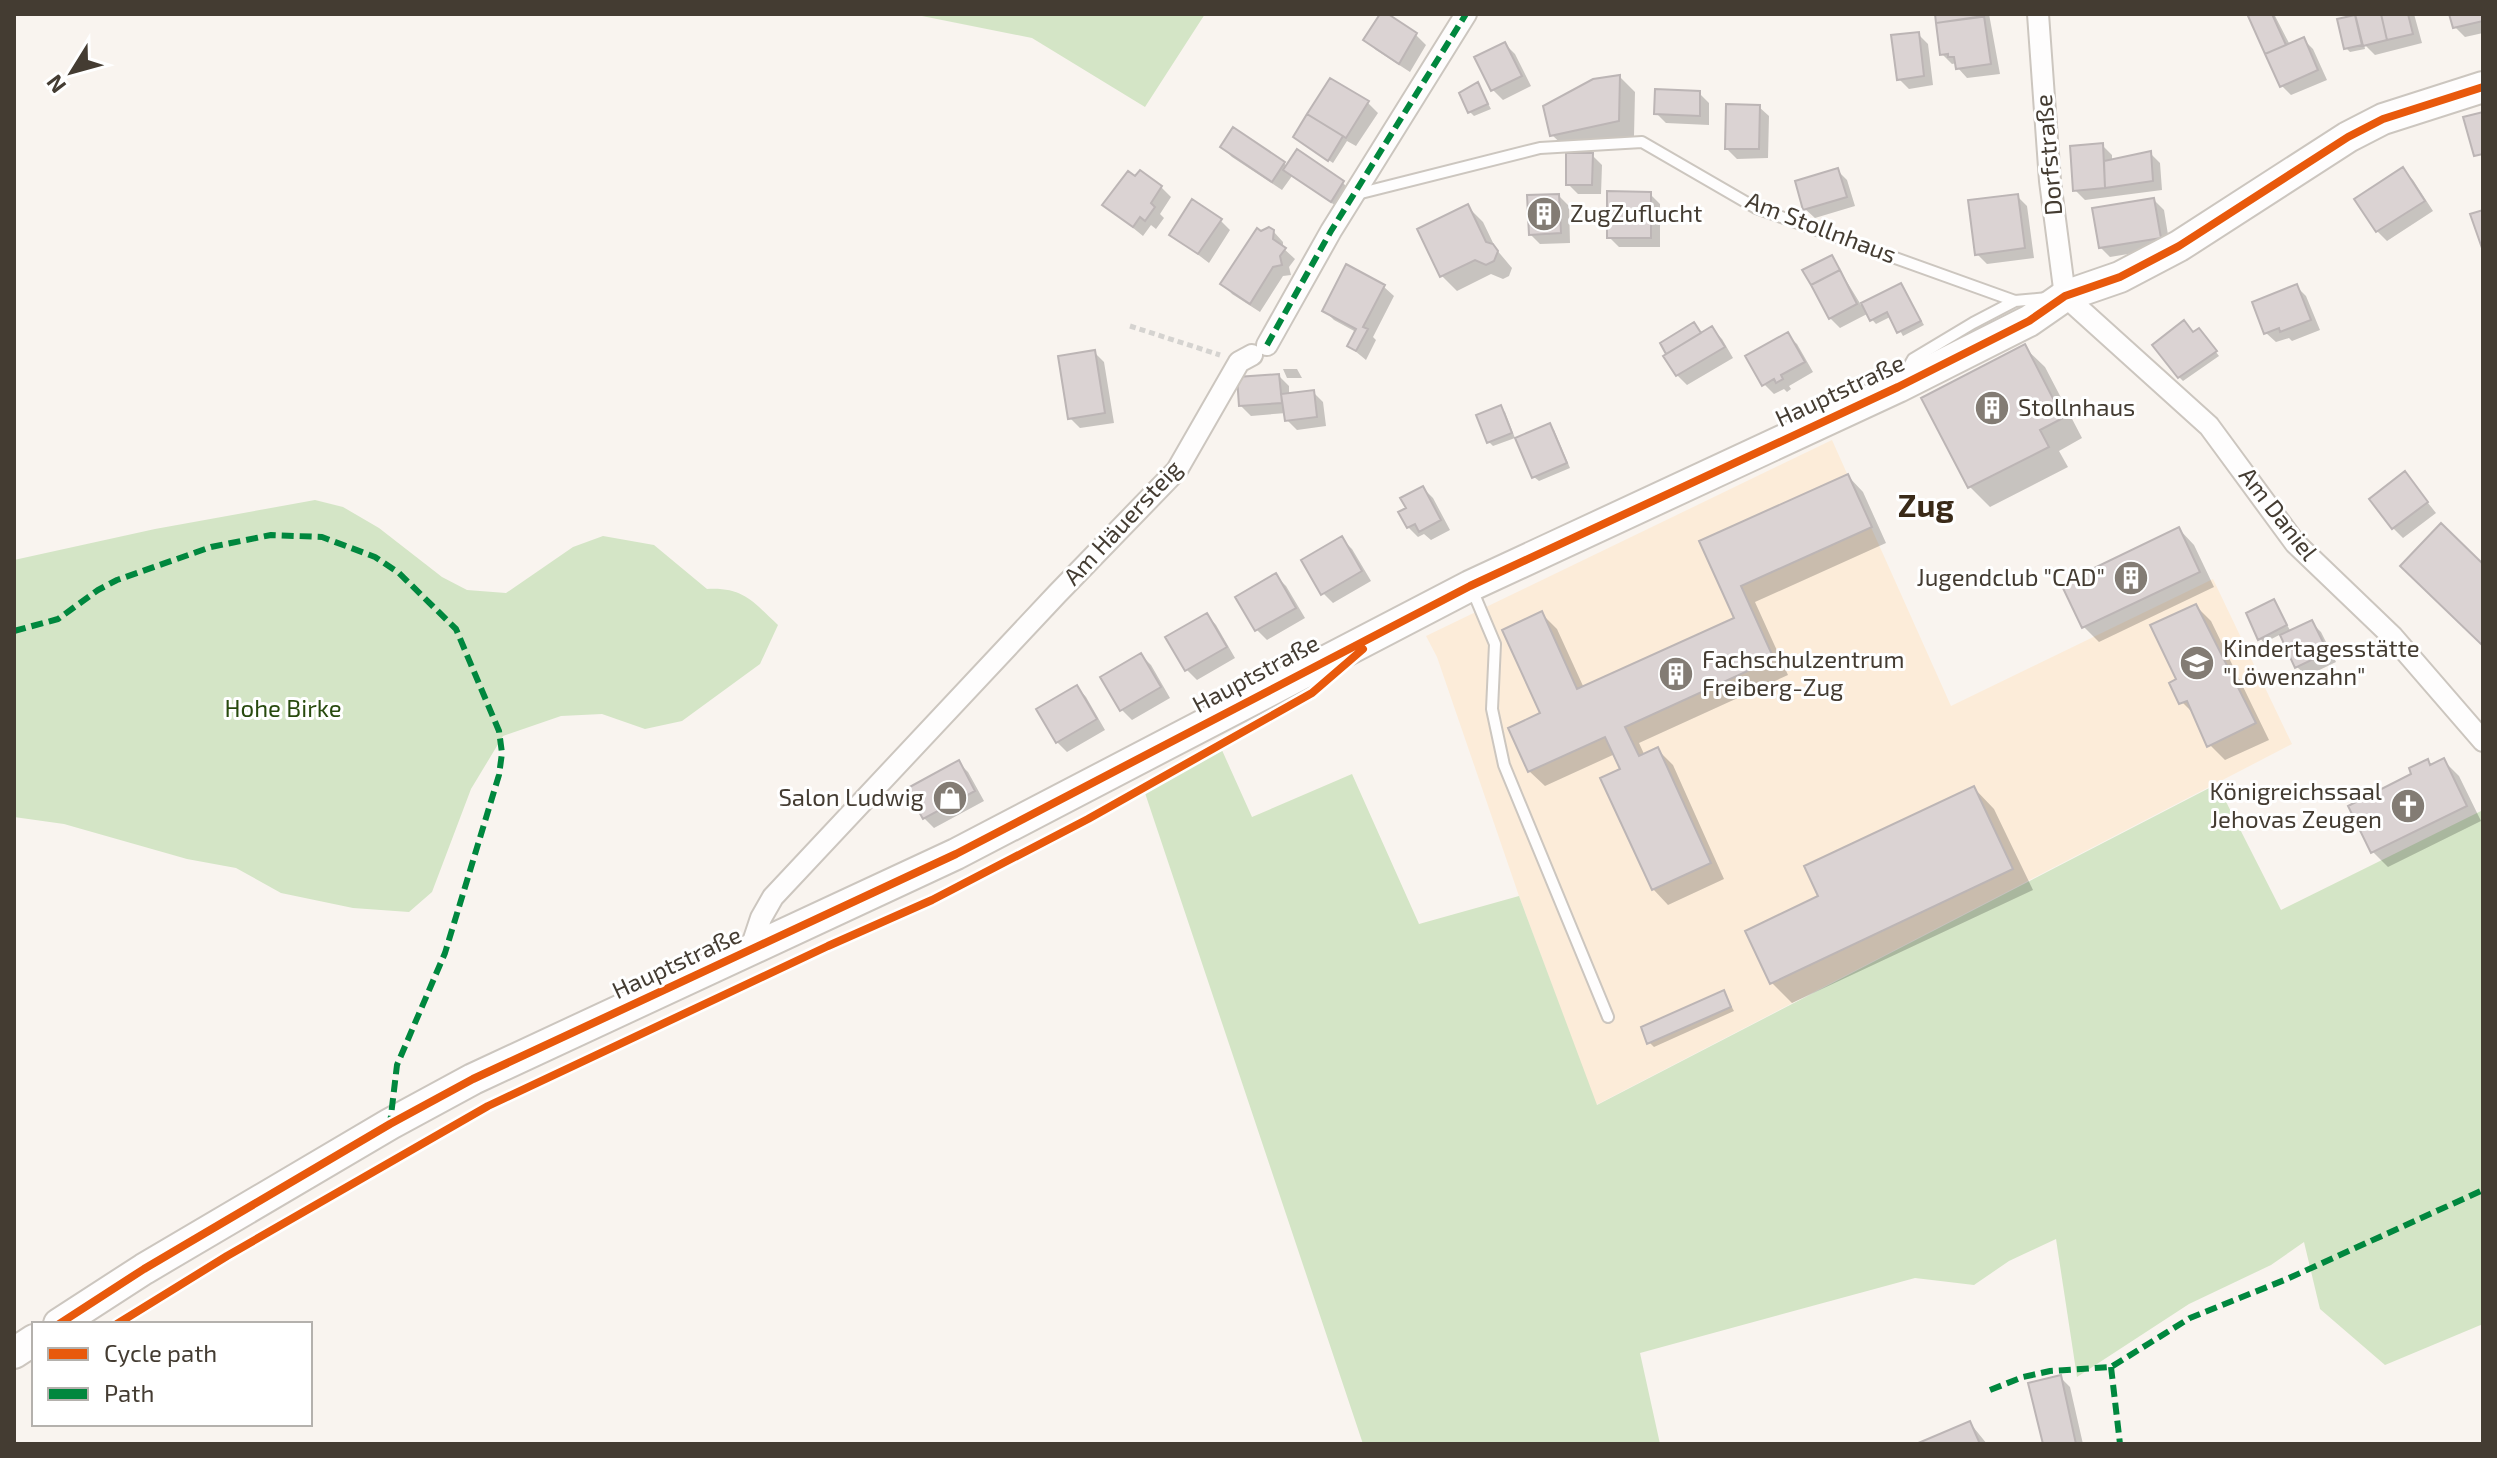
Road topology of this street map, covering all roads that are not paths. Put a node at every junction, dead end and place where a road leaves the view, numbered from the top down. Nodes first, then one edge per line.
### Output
1 (1466, 14) edge
2 (2038, 14) edge
3 (2483, 87) edge
4 (1352, 195) junction
5 (2065, 296) junction
6 (2015, 301) junction
7 (1898, 387) junction
8 (1470, 586) junction
9 (2483, 741) edge
10 (750, 951) junction
11 (1608, 1017) dead end
12 (62, 1322) edge
13 (32, 1341) edge
14 (14, 1353) edge

1 - 4 street, Am Häuersteig
2 - 5 street, Dorfstraße
3 - 5 street, Hauptstraße
4 - 6 lane, Am Stollnhaus
4 - 10 street, Am Häuersteig
5 - 6 lane
5 - 7 street, Hauptstraße
5 - 9 street, Am Daniel
6 - 7 lane
7 - 8 street, Hauptstraße
8 - 10 street, Hauptstraße
8 - 11 lane
10 - 12 street, Hauptstraße
13 - 14 street

